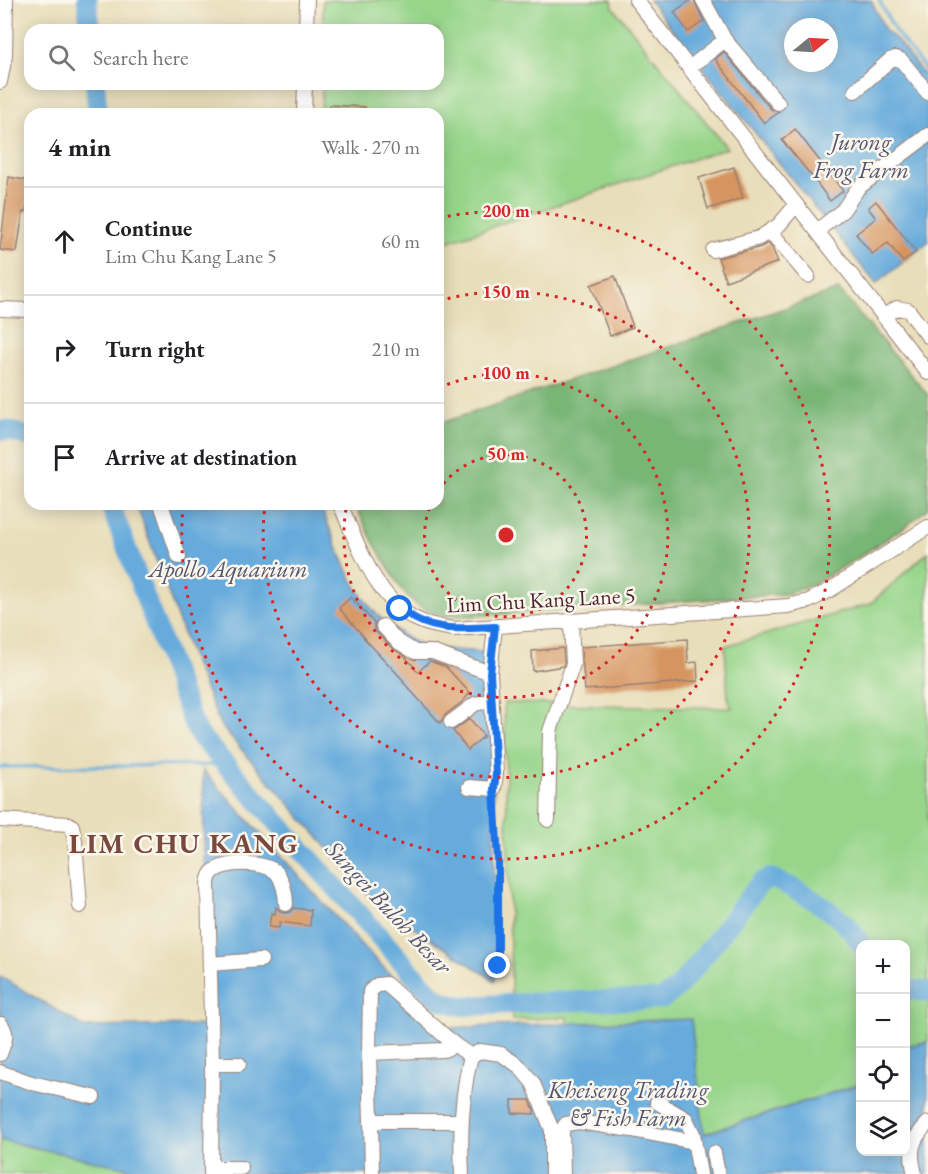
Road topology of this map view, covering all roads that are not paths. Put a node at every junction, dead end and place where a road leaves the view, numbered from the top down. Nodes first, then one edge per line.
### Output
1 (6, 0) edge
2 (307, 0) edge
3 (636, 0) edge
4 (703, 0) edge
5 (306, 24) edge
6 (725, 40) junction
7 (689, 68) junction
8 (0, 82) edge
9 (304, 90) edge
10 (855, 92) dead end
11 (928, 93) edge
12 (778, 103) dead end
13 (304, 108) edge
14 (928, 135) edge
15 (796, 205) junction
16 (770, 231) junction
17 (817, 231) junction
18 (713, 250) dead end
19 (808, 276) dead end
20 (0, 309) edge
21 (24, 310) edge
22 (883, 316) junction
23 (928, 336) edge
24 (928, 373) edge
25 (163, 510) edge
26 (343, 510) edge
27 (928, 527) edge
28 (179, 556) dead end
29 (571, 621) junction
30 (383, 626) dead end
31 (495, 627) junction
32 (490, 673) junction
33 (492, 700) junction
34 (451, 722) dead end
35 (469, 787) dead end
36 (0, 820) edge
37 (548, 820) dead end
38 (286, 904) dead end
39 (80, 906) dead end
40 (261, 960) dead end
41 (210, 964) junction
42 (1, 1024) edge
43 (455, 1045) junction
44 (369, 1053) junction
45 (0, 1054) edge
46 (471, 1056) junction
47 (212, 1064) junction
48 (239, 1064) dead end
49 (0, 1072) edge
50 (93, 1097) dead end
51 (657, 1102) dead end
52 (371, 1121) junction
53 (462, 1121) junction
54 (928, 1123) edge
55 (694, 1142) junction
56 (714, 1153) dead end
57 (241, 1168) dead end
58 (211, 1171) edge
59 (372, 1174) edge
60 (462, 1174) edge
61 (552, 1174) edge
62 (563, 1174) edge
63 (700, 1174) edge
64 (718, 1174) edge
65 (915, 1174) edge

1 - 8 street
2 - 5 street
3 - 7 street
4 - 6 street
6 - 7 street
6 - 12 street
7 - 15 street
9 - 13 street
10 - 11 street
14 - 17 street
15 - 16 street
15 - 17 street
16 - 18 street
16 - 19 street
17 - 22 street
20 - 21 street
22 - 23 street
22 - 24 street
25 - 28 street
26 - 31 street, Lim Chu Kang Lane 5
27 - 29 street, Lim Chu Kang Lane 5
29 - 31 street, Lim Chu Kang Lane 5
29 - 37 street
30 - 32 street
31 - 32 street
32 - 33 street
33 - 34 street
33 - 35 street
36 - 39 street
38 - 41 street
40 - 41 street
41 - 47 street
42 - 45 street
43 - 44 street
43 - 44 street
43 - 46 street
44 - 52 street
46 - 53 street
46 - 61 street
47 - 48 street
47 - 58 street
49 - 50 street
51 - 55 street
52 - 53 street
52 - 59 street
53 - 60 street
54 - 65 street
55 - 62 street
55 - 63 street
56 - 64 street
57 - 58 street

